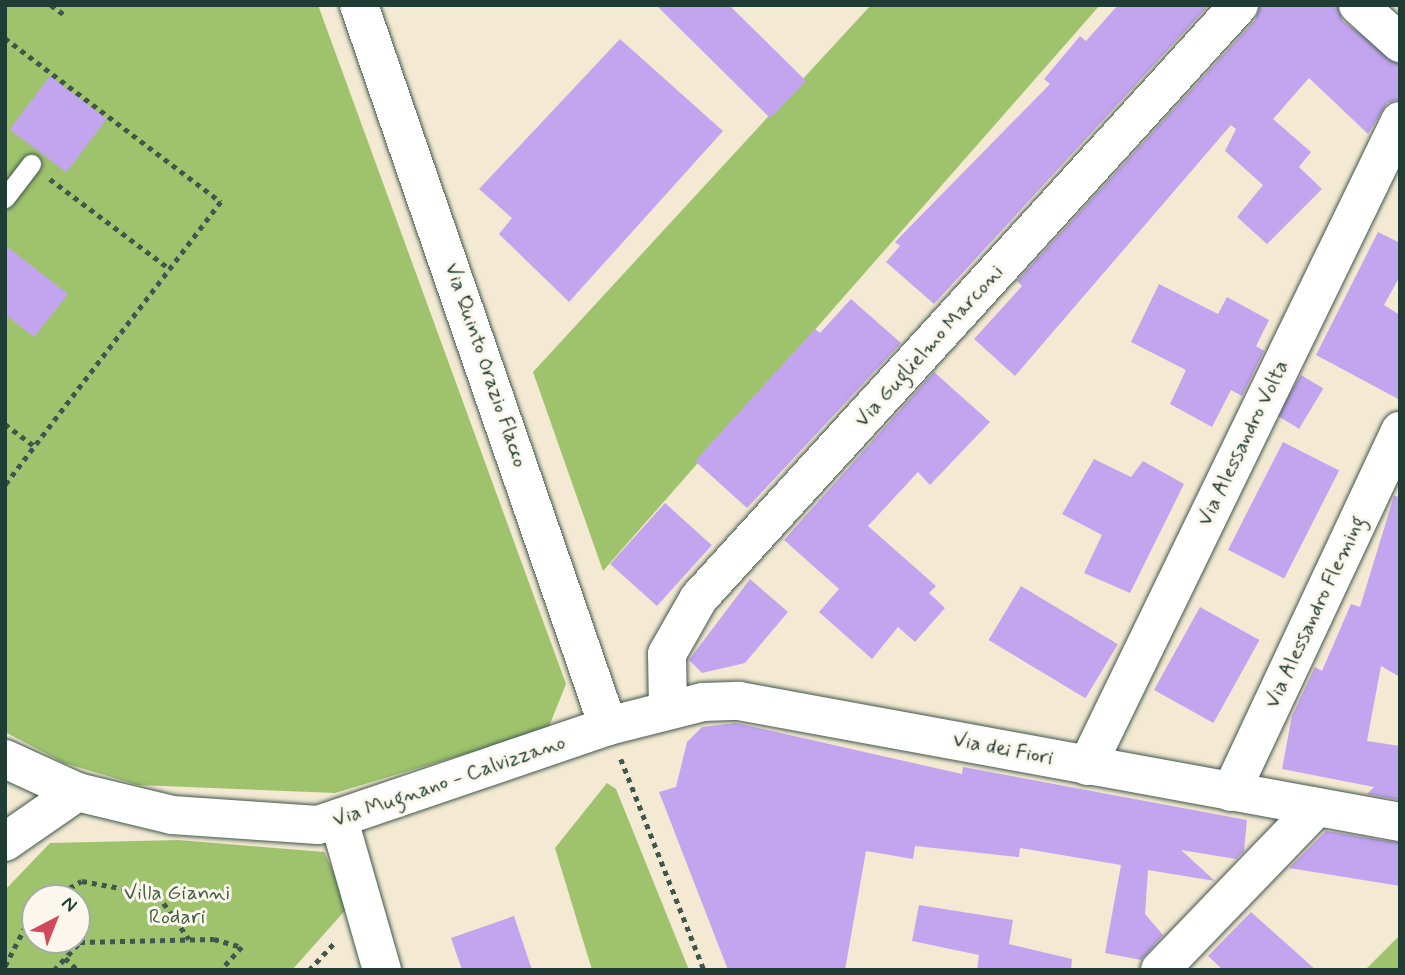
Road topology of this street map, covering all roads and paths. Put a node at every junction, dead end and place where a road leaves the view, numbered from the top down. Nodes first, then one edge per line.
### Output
1 (51, 5) edge
2 (359, 5) edge
3 (1239, 5) edge
4 (1358, 5) edge
5 (66, 16) dead end
6 (5, 38) edge
7 (1400, 43) edge
8 (1400, 121) edge
9 (31, 164) joint
10 (5, 198) edge
11 (170, 269) junction
12 (5, 424) edge
13 (1400, 431) edge
14 (35, 447) junction
15 (5, 486) edge
16 (668, 710) junction
17 (608, 726) junction
18 (5, 759) edge
19 (1087, 766) junction
20 (77, 792) junction
21 (1231, 792) junction
22 (1317, 807) junction
23 (339, 820) junction
24 (1400, 822) edge
25 (5, 842) edge
26 (77, 884) edge
27 (21, 935) edge
28 (189, 939) junction
29 (65, 958) junction
30 (5, 968) edge
31 (54, 970) edge
32 (78, 970) edge
33 (222, 970) edge
34 (382, 970) edge
35 (704, 970) edge
36 (1160, 970) edge

1 - 5 path
2 - 17 street, Via Quinto Orazio Flacco
3 - 16 street, Via Guglielmo Marconi
4 - 7 street
6 - 11 path
8 - 19 street, Via Alessandro Volta
9 - 10 lane
9 - 11 path
11 - 14 path
12 - 14 path
13 - 21 street, Via Alessandro Fleming
14 - 15 path
16 - 17 street, Via dei Fiori
16 - 19 street, Via dei Fiori
17 - 23 street, Via Mugnano - Calvizzano
17 - 35 path
18 - 20 street, Via Mugnano - Calvizzano
19 - 21 street, Via dei Fiori
20 - 23 street, Via Mugnano - Calvizzano
20 - 25 street
21 - 22 street, Via dei Fiori
22 - 24 street, Via dei Fiori
22 - 36 street
23 - 34 street
26 - 28 path
27 - 30 path
28 - 29 path
28 - 33 path
29 - 31 path
29 - 32 path

